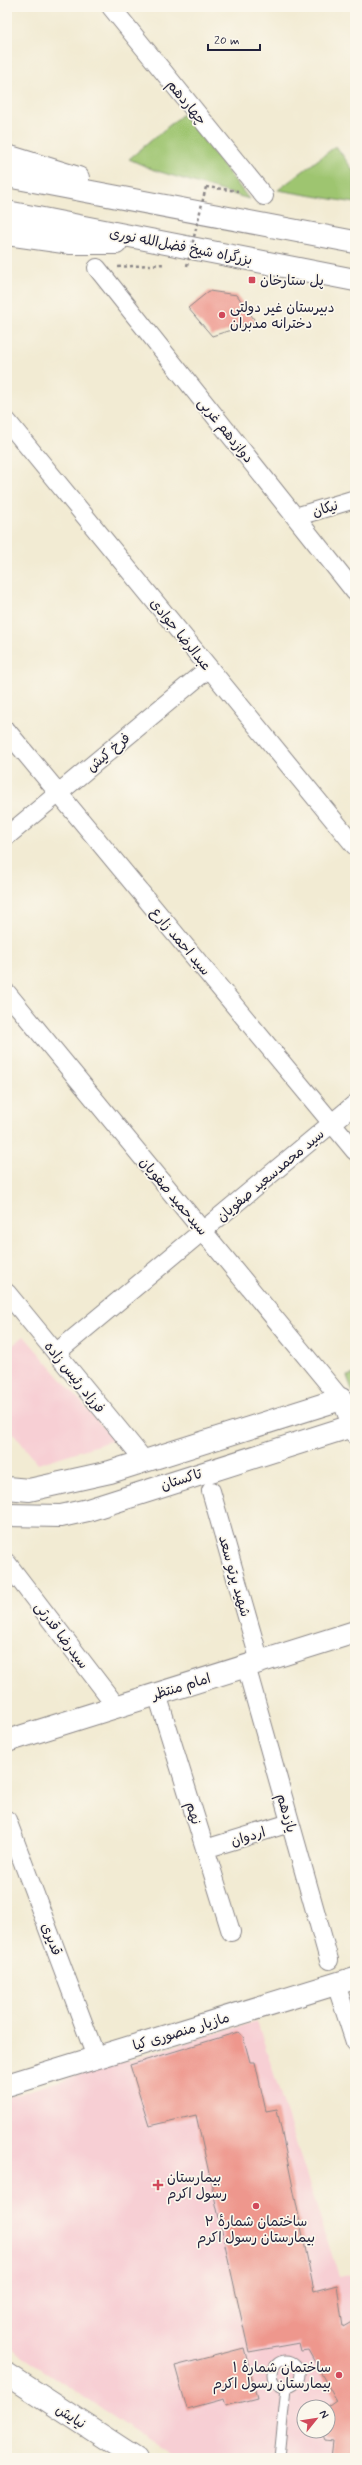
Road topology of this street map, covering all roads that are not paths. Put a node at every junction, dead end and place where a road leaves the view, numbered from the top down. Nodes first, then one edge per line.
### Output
1 (111, 7) edge
2 (7, 156) edge
3 (7, 176) edge
4 (264, 196) dead end
5 (157, 204) junction
6 (7, 212) edge
7 (7, 234) edge
8 (355, 242) edge
9 (171, 254) junction
10 (96, 268) road end
11 (355, 280) edge
12 (7, 421) edge
13 (355, 499) edge
14 (296, 517) junction
15 (355, 592) edge
16 (209, 668) junction
17 (7, 732) edge
18 (58, 794) junction
19 (7, 836) edge
20 (355, 846) edge
21 (7, 993) edge
22 (355, 1104) edge
23 (332, 1123) junction
24 (355, 1151) edge
25 (203, 1230) junction
26 (7, 1293) edge
27 (56, 1353) junction
28 (341, 1399) junction
29 (354, 1430) edge
30 (144, 1460) junction
31 (7, 1488) edge
32 (154, 1488) junction
33 (211, 1491) dead end
34 (7, 1515) edge
35 (7, 1563) edge
36 (355, 1632) edge
37 (253, 1664) junction
38 (157, 1694) junction
39 (117, 1707) junction
40 (7, 1741) edge
41 (7, 1820) edge
42 (290, 1823) junction
43 (205, 1849) junction
44 (231, 1932) dead end
45 (329, 1960) dead end
46 (345, 1981) edge
47 (355, 2042) edge
48 (96, 2057) junction
49 (7, 2085) edge
50 (7, 2374) edge
51 (286, 2388) dead end
52 (136, 2458) edge
53 (279, 2458) edge

1 - 4 street, چهاردهم
2 - 5 main road
3 - 5 main road
5 - 8 main road
6 - 9 main road, بزرگراه شیخ فضل‌الله نوری
7 - 9 main road
9 - 11 main road, بزرگراه شیخ فضل‌الله نوری
10 - 14 street, دوازدهم غربی
12 - 16 street, عبدالرضا جوادی
13 - 14 street, نیکان
14 - 15 street, دوازدهم غربی
16 - 18 street, فرخ کیش
16 - 20 street, عبدالرضا جوادی
17 - 18 street, سید احمد زارع
18 - 19 street, فرخ کیش
18 - 23 street, سید احمد زارع
21 - 25 street, سیدحمید صفویان
22 - 23 street, سید محمدسعید صفویان
23 - 24 street, سید احمد زارع
23 - 25 street, سید محمدسعید صفویان
25 - 27 street, سید محمدسعید صفویان
25 - 28 street, سیدحمید صفویان
26 - 27 street, فرزاد رئیس زاده
27 - 30 street, فرزاد رئیس زاده
28 - 29 street, سیدحمید صفویان
28 - 30 main road, تاکستان
29 - 32 main road, تاکستان
30 - 31 main road, تاکستان
30 - 32 main road
32 - 34 main road, تاکستان
33 - 37 street, شهید پرتو سعد
35 - 39 street, سیدرضا قدرتی
36 - 37 main road, امام منتظر
37 - 38 main road, امام منتظر
37 - 42 street, یازدهم
38 - 39 main road, امام منتظر
38 - 43 street, نهم
39 - 40 main road, امام منتظر
41 - 48 street, قدیری
42 - 43 street, اردوان
42 - 45 street, یازدهم
43 - 44 street, نهم
46 - 47 street
46 - 48 main road, مازیار منصوری کیا
48 - 49 main road, مازیار منصوری کیا
50 - 52 main road, نیایش
51 - 53 lane

